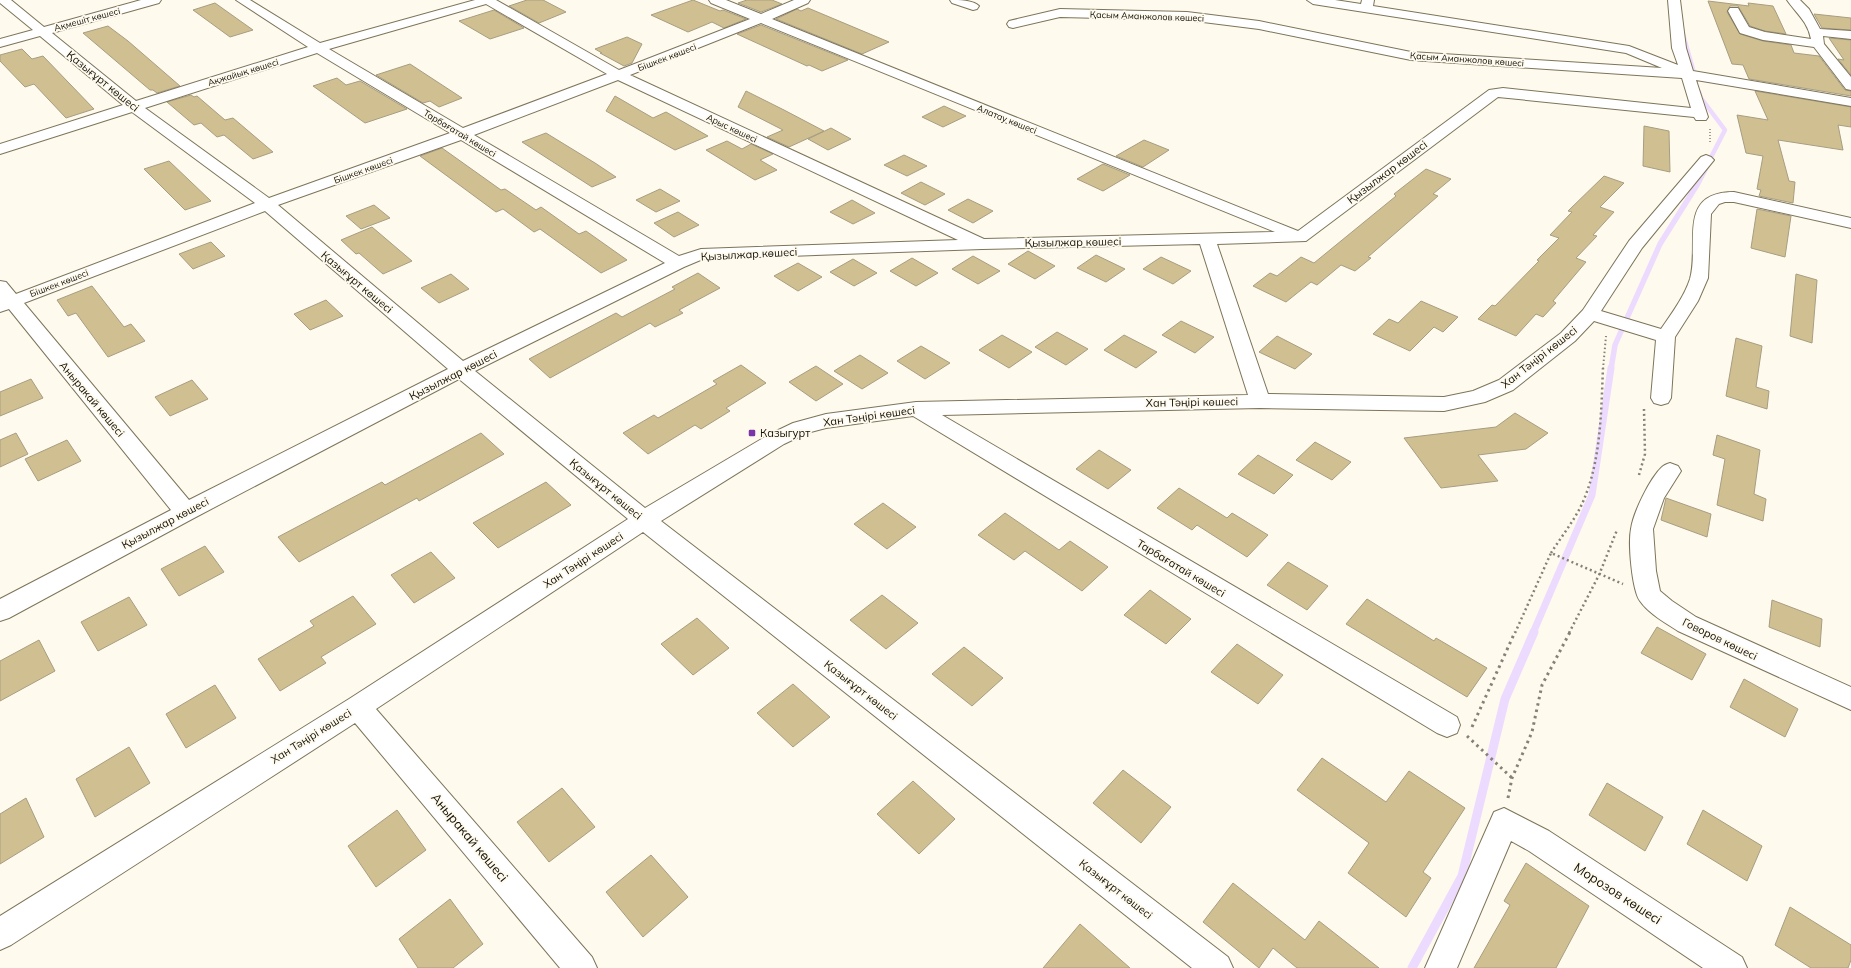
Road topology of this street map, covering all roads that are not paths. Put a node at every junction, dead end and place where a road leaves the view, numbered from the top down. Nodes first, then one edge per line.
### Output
1 (4, 0) edge
2 (155, 0) edge
3 (242, 0) edge
4 (487, 0) edge
5 (715, 0) edge
6 (804, 0) edge
7 (956, 0) edge
8 (1313, 0) edge
9 (1674, 0) edge
10 (1793, 0) edge
11 (1368, 4) edge
12 (973, 6) dead end
13 (1734, 11) dead end
14 (760, 20) junction
15 (1013, 24) dead end
16 (42, 31) junction
17 (1851, 35) edge
18 (1817, 38) junction
19 (0, 43) edge
20 (318, 48) junction
21 (1690, 74) junction
22 (618, 75) junction
23 (1851, 86) edge
24 (1851, 102) edge
25 (133, 106) junction
26 (462, 134) junction
27 (0, 149) edge
28 (1706, 160) road end
29 (267, 204) junction
30 (1851, 224) edge
31 (1300, 237) junction
32 (1206, 239) junction
33 (982, 244) junction
34 (678, 263) junction
35 (4, 298) edge
36 (1606, 319) junction
37 (1666, 337) junction
38 (461, 370) junction
39 (1260, 401) junction
40 (1652, 402) road end
41 (916, 409) junction
42 (1670, 471) dead end
43 (186, 512) junction
44 (644, 520) junction
45 (0, 611) edge
46 (1851, 699) edge
47 (358, 707) junction
48 (1447, 724) dead end
49 (0, 934) edge
50 (581, 968) edge
51 (1217, 968) edge
52 (1441, 968) edge
53 (1731, 968) edge

1 - 16 street, Қазығұрт көшесі
2 - 16 street, Ақмешіт көшесі
3 - 20 street, Тарбағатай көшесі
4 - 20 street, Ақжайық көшесі
4 - 22 street, Арыс көшесі
5 - 14 street, Алатау көшесі
6 - 14 street, Бішкек көшесі
7 - 12 street
8 - 11 street
9 - 21 street
10 - 18 street
11 - 21 street
13 - 18 street
14 - 22 street, Бішкек көшесі
14 - 31 street, Алатау көшесі
15 - 21 street, Қасым Аманжолов көшесі
16 - 19 street, Ақмешіт көшесі
16 - 25 street, Қазығұрт көшесі
17 - 18 street
18 - 23 street
20 - 25 street, Ақжайық көшесі
20 - 26 street, Тарбағатай көшесі
21 - 24 street, Қасым Аманжолов көшесі
21 - 31 street, Қызылжар көшесі
22 - 26 street, Бішкек көшесі
22 - 33 street, Арыс көшесі
25 - 27 street, Ақжайық көшесі
25 - 29 street, Қазығұрт көшесі
26 - 29 street, Бішкек көшесі
26 - 34 street, Тарбағатай көшесі
28 - 36 street, Хан Тәңірі көшесі
29 - 35 street, Бішкек көшесі
29 - 38 street, Қазығұрт көшесі
30 - 37 street
31 - 32 street, Қызылжар көшесі
32 - 33 street, Қызылжар көшесі
32 - 39 street
33 - 34 street, Қызылжар көшесі
34 - 38 street, Қызылжар көшесі
35 - 43 street, Аныракай көшесі
36 - 37 street
36 - 39 street, Хан Тәңірі көшесі
37 - 40 street
38 - 43 street, Қызылжар көшесі
38 - 44 street, Қазығұрт көшесі
39 - 41 street, Хан Тәңірі көшесі
41 - 44 street, Хан Тәңірі көшесі
41 - 48 street, Тарбағатай көшесі
42 - 46 street, Говоров көшесі
43 - 45 street, Қызылжар көшесі
44 - 47 street, Хан Тәңірі көшесі
44 - 51 street, Қазығұрт көшесі
47 - 49 street, Хан Тәңірі көшесі
47 - 50 street, Аныракай көшесі
52 - 53 street, Морозов көшесі

